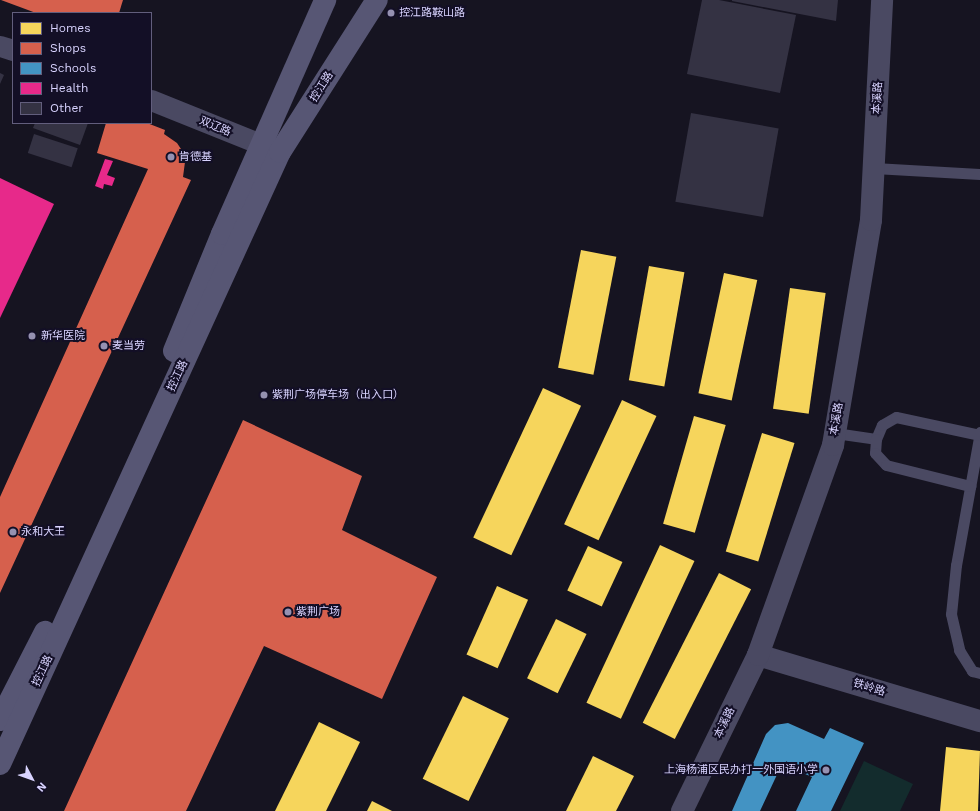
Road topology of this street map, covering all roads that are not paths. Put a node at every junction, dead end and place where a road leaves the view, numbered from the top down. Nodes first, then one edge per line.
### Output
1 (325, 0) edge
2 (377, 0) edge
3 (882, 0) edge
4 (0, 46) edge
5 (12, 50) edge
6 (152, 100) edge
7 (271, 149) junction
8 (874, 168) junction
9 (980, 174) edge
10 (834, 433) junction
11 (980, 434) edge
12 (876, 440) junction
13 (970, 486) junction
14 (758, 655) junction
15 (980, 673) edge
16 (0, 720) edge
17 (980, 721) edge
18 (0, 764) edge
19 (682, 811) edge

1 - 7 main road, 控江路
2 - 7 main road, 控江路
3 - 8 street, 本溪路
4 - 5 street
6 - 7 street, 双辽路
7 - 16 main road, 控江路
7 - 18 main road, 控江路
8 - 9 lane
8 - 10 street, 本溪路
10 - 12 lane
10 - 14 street, 本溪路
11 - 12 lane
11 - 13 lane
12 - 13 lane
13 - 15 lane
14 - 17 street, 铁岭路
14 - 19 street, 本溪路

